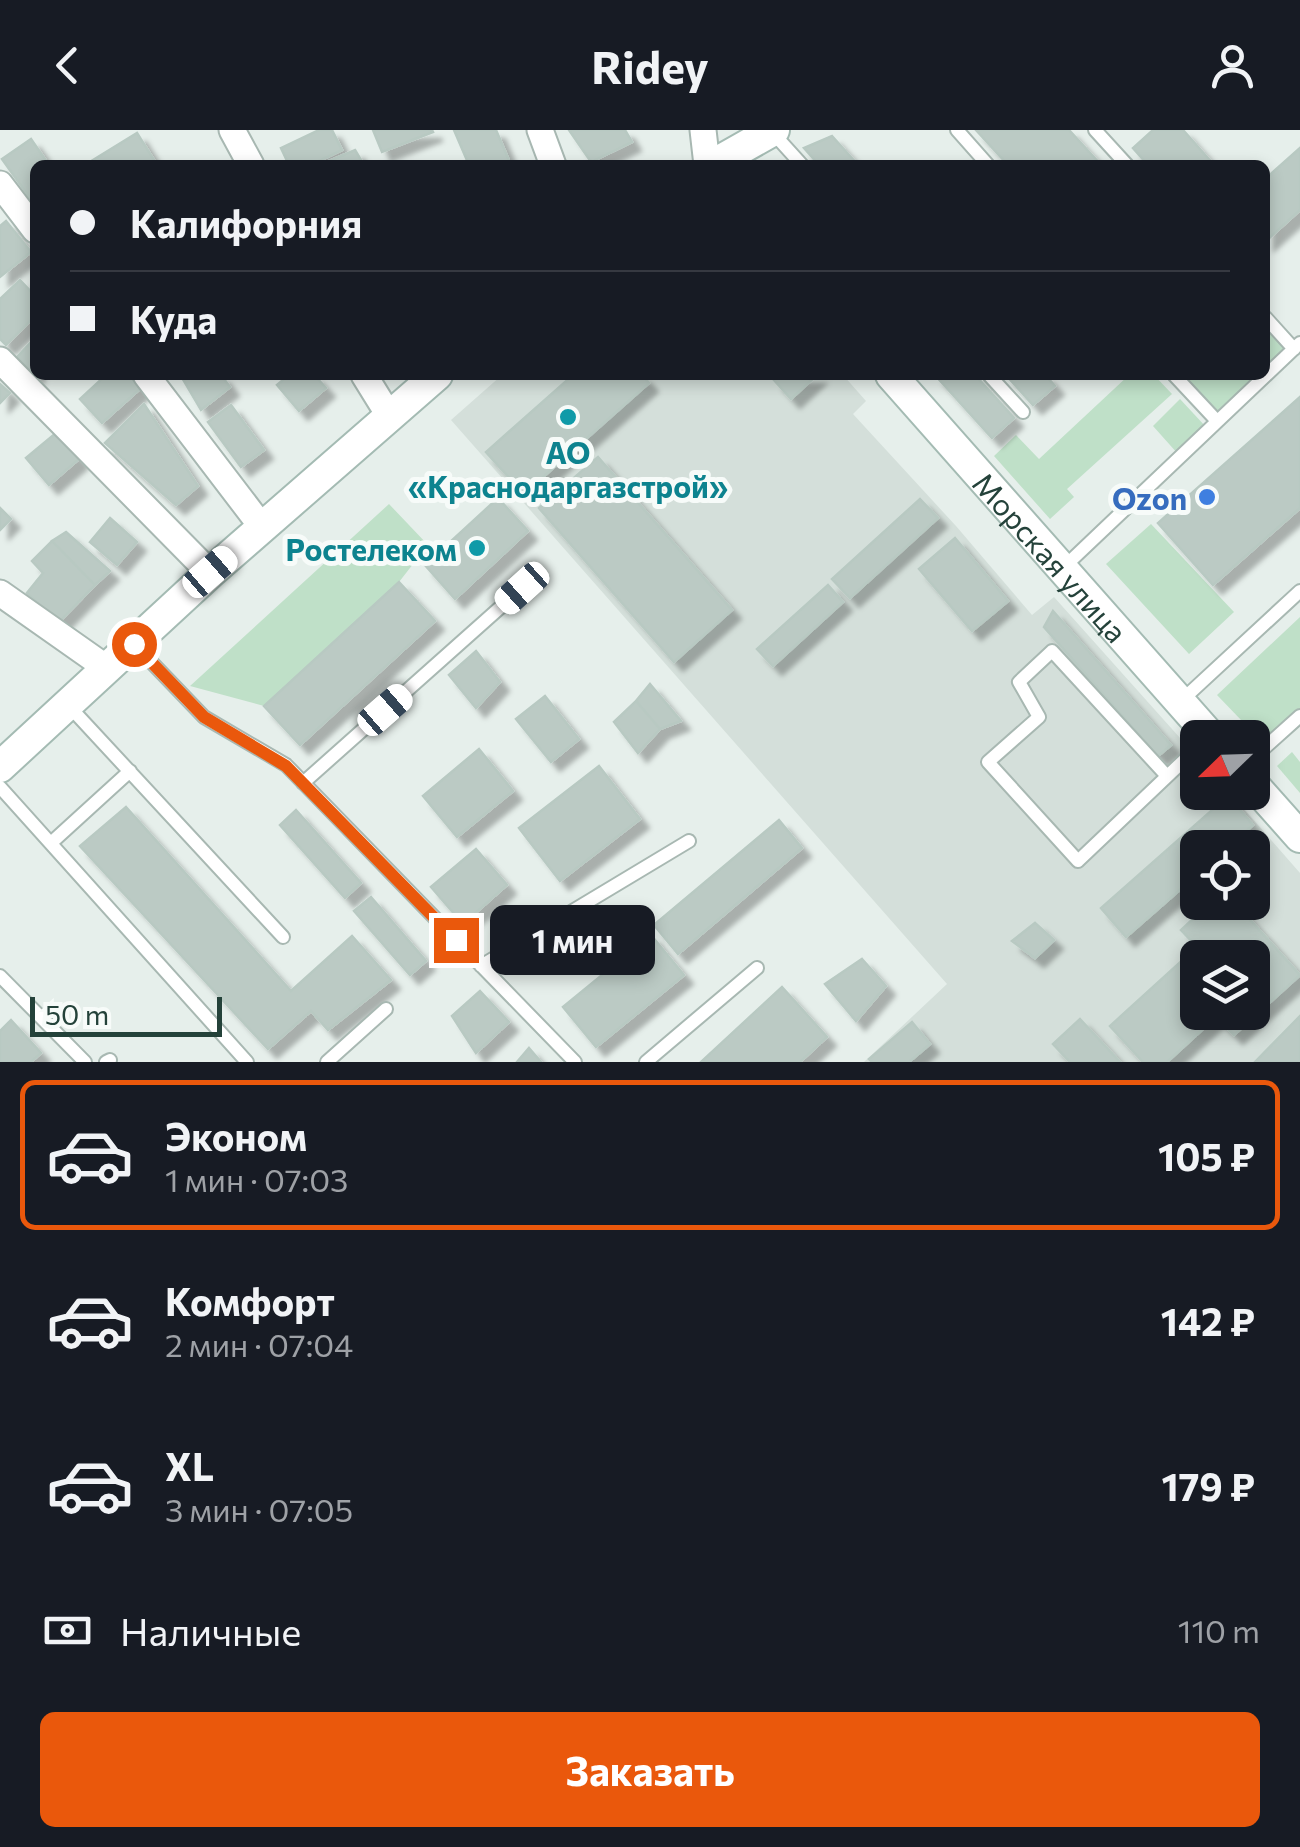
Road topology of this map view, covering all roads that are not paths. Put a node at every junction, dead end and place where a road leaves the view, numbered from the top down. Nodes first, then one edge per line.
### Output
1 (232, 130) edge
2 (540, 130) edge
3 (703, 130) edge
4 (957, 130) edge
5 (1095, 130) edge
6 (773, 131) edge
7 (248, 160) edge
8 (551, 160) edge
9 (708, 160) edge
10 (718, 160) edge
11 (798, 160) edge
12 (984, 160) edge
13 (1122, 160) edge
14 (0, 184) edge
15 (30, 223) edge
16 (1270, 322) edge
17 (1297, 346) edge
18 (0, 360) edge
19 (1270, 372) edge
20 (150, 380) edge
21 (367, 380) edge
22 (432, 380) edge
23 (895, 380) edge
24 (993, 380) edge
25 (1179, 380) edge
26 (1261, 380) edge
27 (1022, 412) dead end
28 (390, 418) junction
29 (1217, 422) junction
30 (262, 527) junction
31 (1062, 568) junction
32 (210, 572) junction
33 (522, 588) dead end
34 (1300, 591) edge
35 (0, 592) edge
36 (134, 644) junction
37 (108, 670) junction
38 (1180, 702) junction
39 (68, 705) junction
40 (1300, 716) edge
41 (1193, 720) edge
42 (1270, 743) edge
43 (1180, 764) edge
44 (0, 767) edge
45 (130, 771) junction
46 (1167, 776) junction
47 (303, 783) junction
48 (0, 787) edge
49 (1270, 803) edge
50 (1300, 837) edge
51 (689, 842) dead end
52 (50, 844) junction
53 (283, 938) dead end
54 (481, 966) junction
55 (758, 968) dead end
56 (0, 976) edge
57 (386, 1009) dead end
58 (84, 1062) edge
59 (247, 1062) edge
60 (326, 1062) edge
61 (575, 1062) edge
62 (646, 1062) edge

1 - 7 street
2 - 8 street
3 - 9 street
4 - 12 lane
5 - 13 lane
6 - 10 street
6 - 11 lane
14 - 15 street
16 - 17 lane
17 - 19 lane
18 - 32 street
20 - 30 street
21 - 28 street
22 - 28 street
23 - 31 street, Морская улица
24 - 27 lane
25 - 29 lane
26 - 29 lane
28 - 30 street
29 - 31 lane
30 - 32 street
31 - 38 street, Морская улица
32 - 36 street
33 - 47 lane
34 - 38 lane
35 - 37 street
36 - 37 street
36 - 47 lane
37 - 39 street
38 - 41 street, Морская улица
39 - 44 street
39 - 45 lane
40 - 42 lane
43 - 46 lane
45 - 52 lane
45 - 53 lane
46 - 46 lane
47 - 54 lane
48 - 52 lane
49 - 50 street
51 - 54 lane
52 - 59 lane
54 - 61 lane
55 - 62 lane
56 - 58 lane
57 - 60 lane

